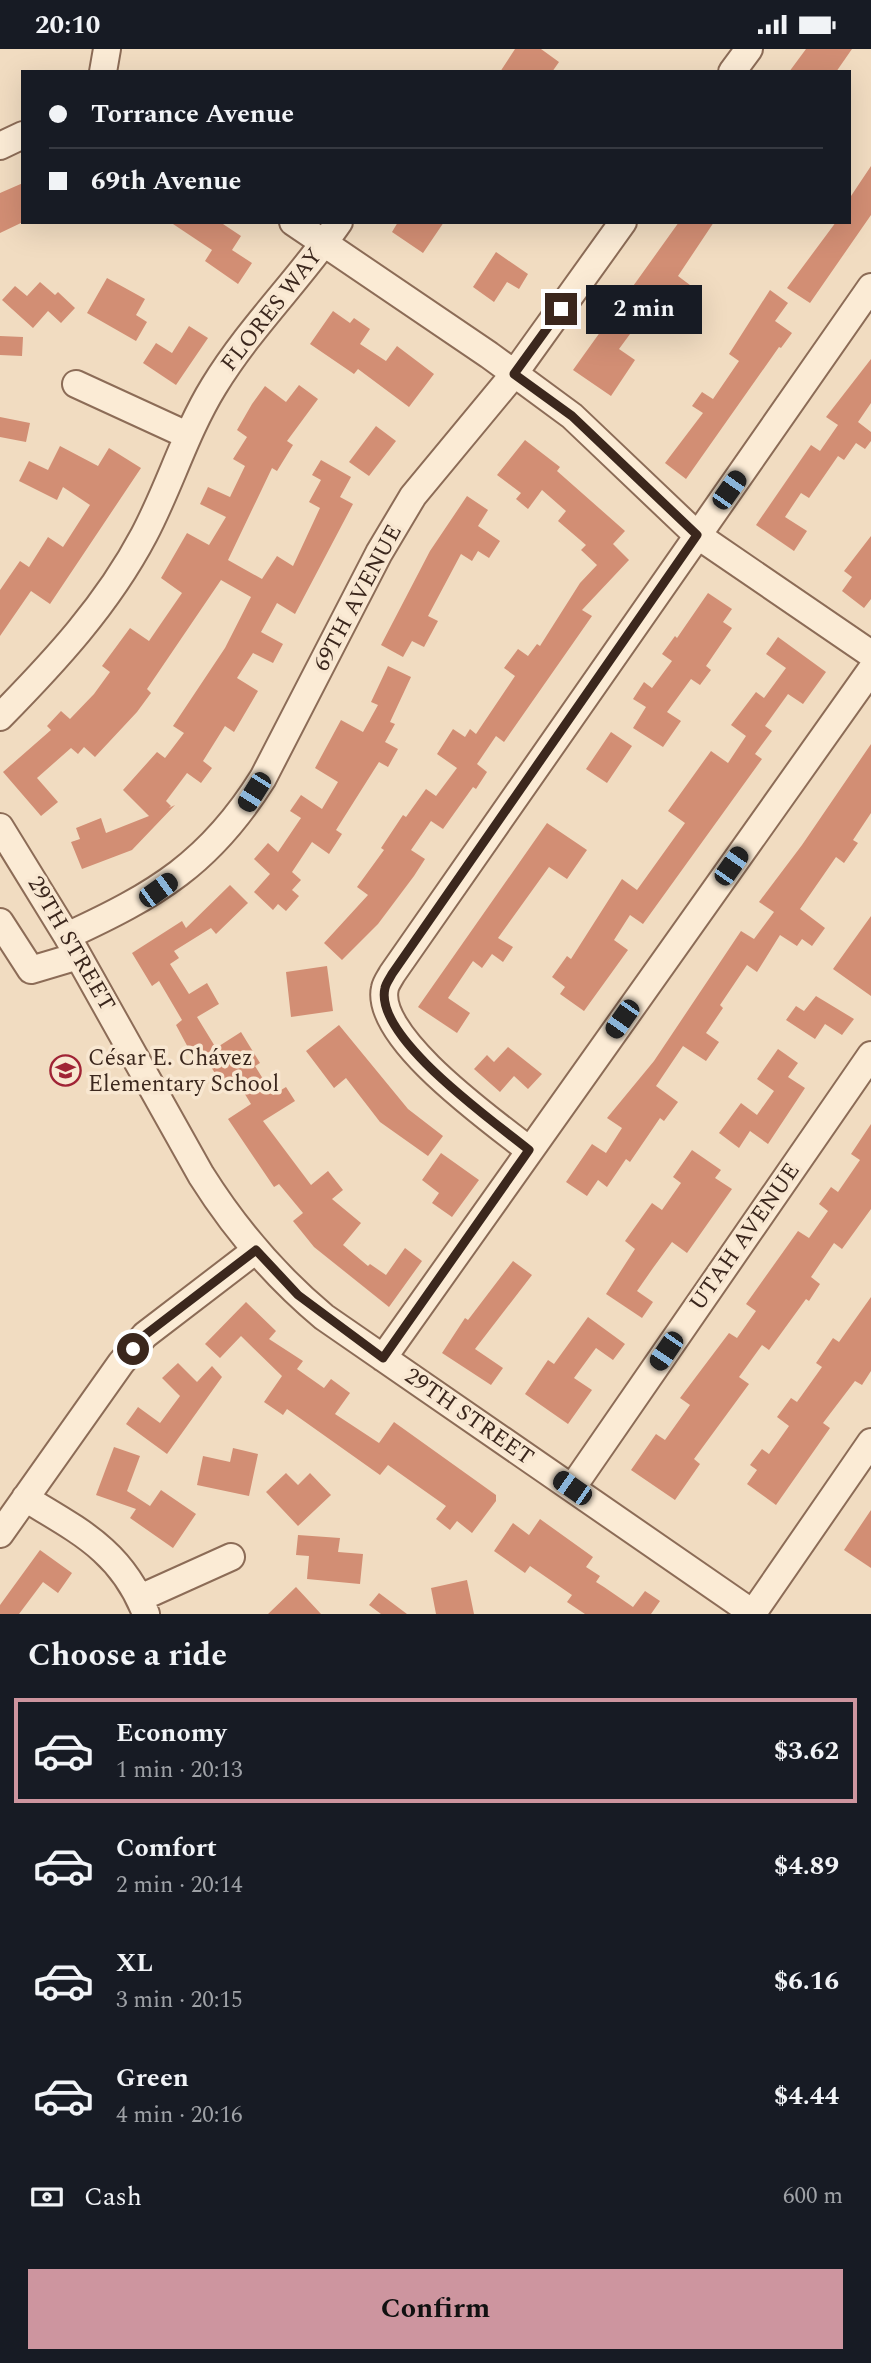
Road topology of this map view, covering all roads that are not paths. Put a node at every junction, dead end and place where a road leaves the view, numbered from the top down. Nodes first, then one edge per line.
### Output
1 (107, 49) edge
2 (749, 49) edge
3 (103, 70) edge
4 (733, 70) edge
5 (21, 136) edge
6 (0, 146) edge
7 (296, 224) edge
8 (338, 224) edge
9 (622, 224) edge
10 (324, 244) junction
11 (871, 287) edge
12 (514, 374) junction
13 (76, 384) dead end
14 (187, 435) junction
15 (697, 535) junction
16 (871, 654) edge
17 (871, 670) edge
18 (0, 717) edge
19 (0, 827) edge
20 (0, 922) edge
21 (72, 946) junction
22 (871, 1055) edge
23 (529, 1150) junction
24 (256, 1250) junction
25 (383, 1358) junction
26 (871, 1442) edge
27 (572, 1488) junction
28 (25, 1498) junction
29 (0, 1534) edge
30 (231, 1557) dead end
31 (143, 1606) edge
32 (754, 1614) edge

1 - 3 street
2 - 4 street
5 - 6 street
7 - 10 street
8 - 10 street, FLORES WAY
9 - 12 street, 69TH AVENUE
10 - 12 street
10 - 14 street, FLORES WAY
11 - 15 street
12 - 15 street
12 - 21 street, 69TH AVENUE
13 - 14 street
14 - 18 street, FLORES WAY
15 - 16 street
15 - 23 street
17 - 23 street
19 - 21 street, 29TH STREET
20 - 21 street, 69TH AVENUE
21 - 24 street, 29TH STREET
22 - 27 street, UTAH AVENUE
23 - 25 street
24 - 25 street, 29TH STREET
24 - 28 street
25 - 27 street, 29TH STREET
26 - 32 street
27 - 32 street, 29TH STREET
28 - 29 street
28 - 31 street
30 - 31 street

